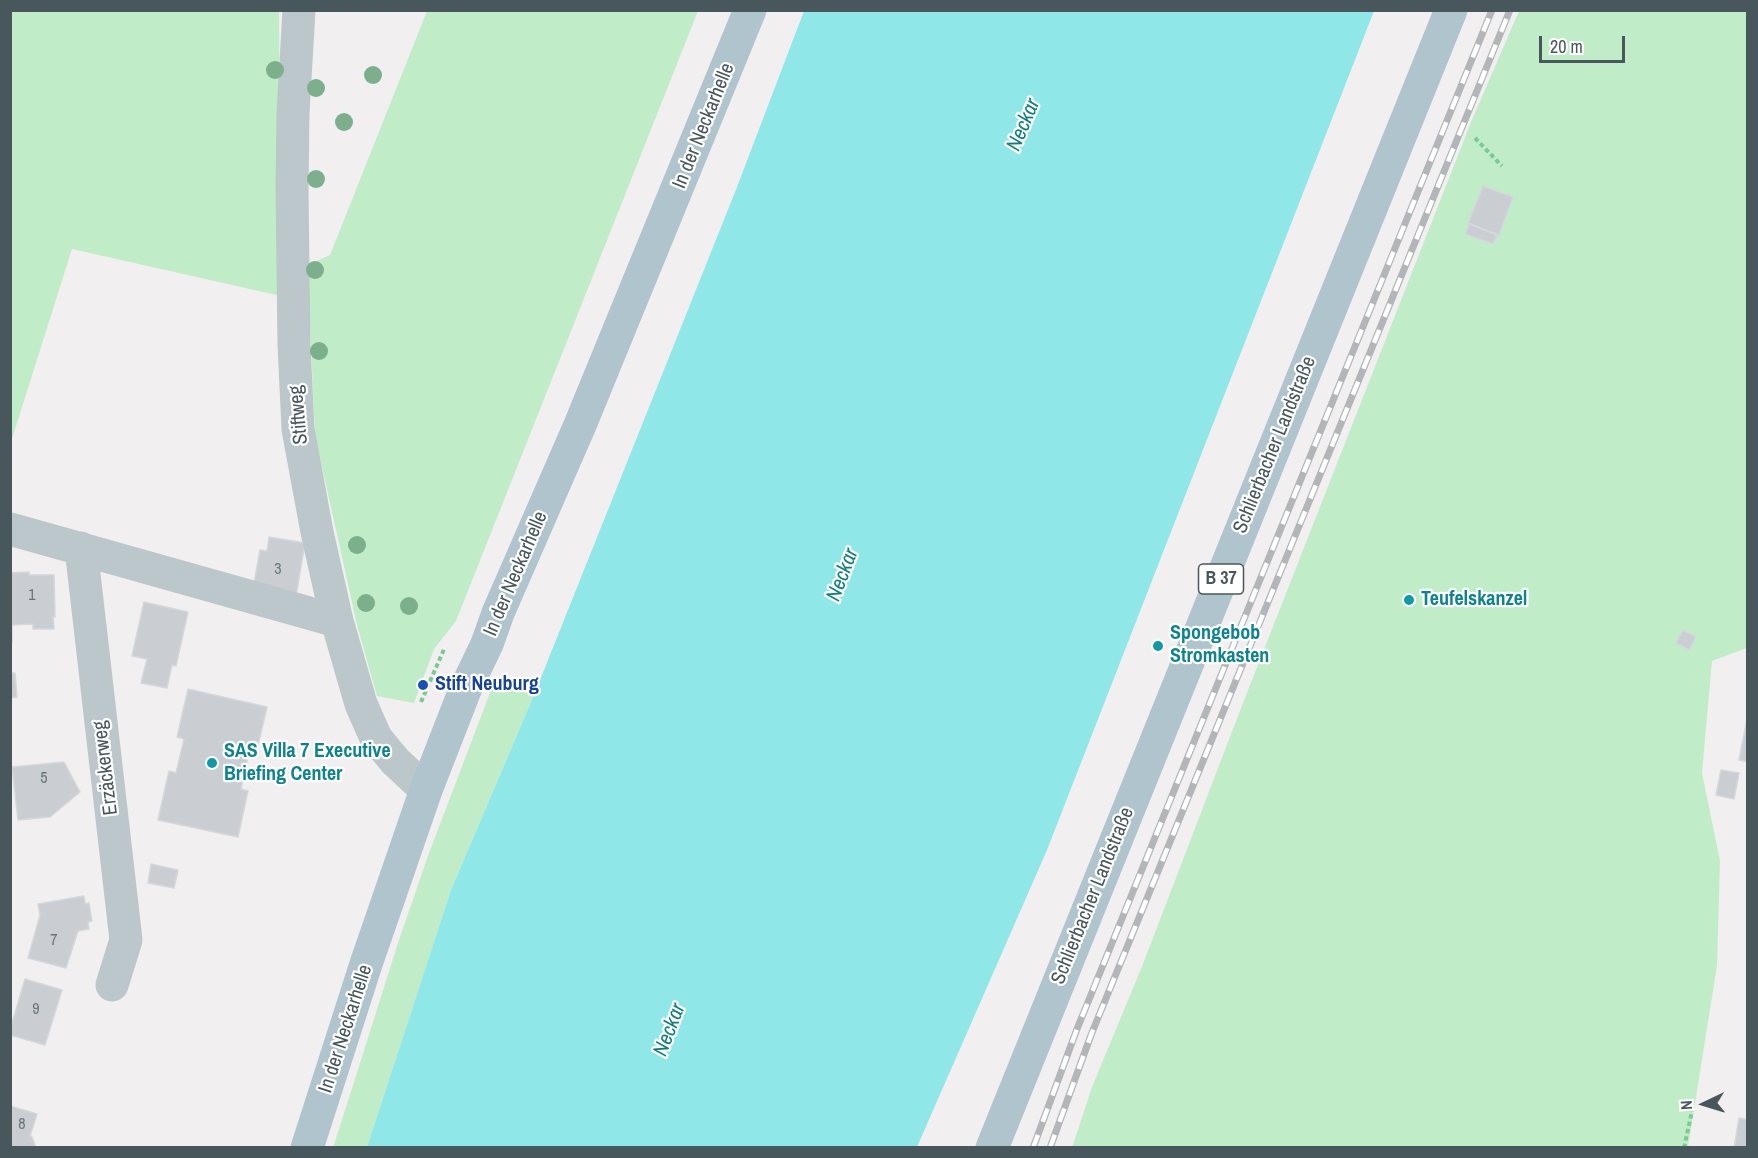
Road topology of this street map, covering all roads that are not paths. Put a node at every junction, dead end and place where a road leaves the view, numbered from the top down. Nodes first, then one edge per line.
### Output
1 (298, 10) edge
2 (750, 10) edge
3 (1451, 10) edge
4 (10, 529) edge
5 (81, 548) junction
6 (337, 621) junction
7 (426, 790) junction
8 (112, 986) dead end
9 (307, 1148) edge
10 (992, 1148) edge

1 - 6 street, Stiftweg
2 - 7 main road, In der Neckarhelle
3 - 10 main road, Schlierbacher Landstraße / B 37
4 - 5 street
5 - 6 street
5 - 8 street, Erzäckerweg
6 - 7 street, Stiftweg
7 - 9 main road, In der Neckarhelle

